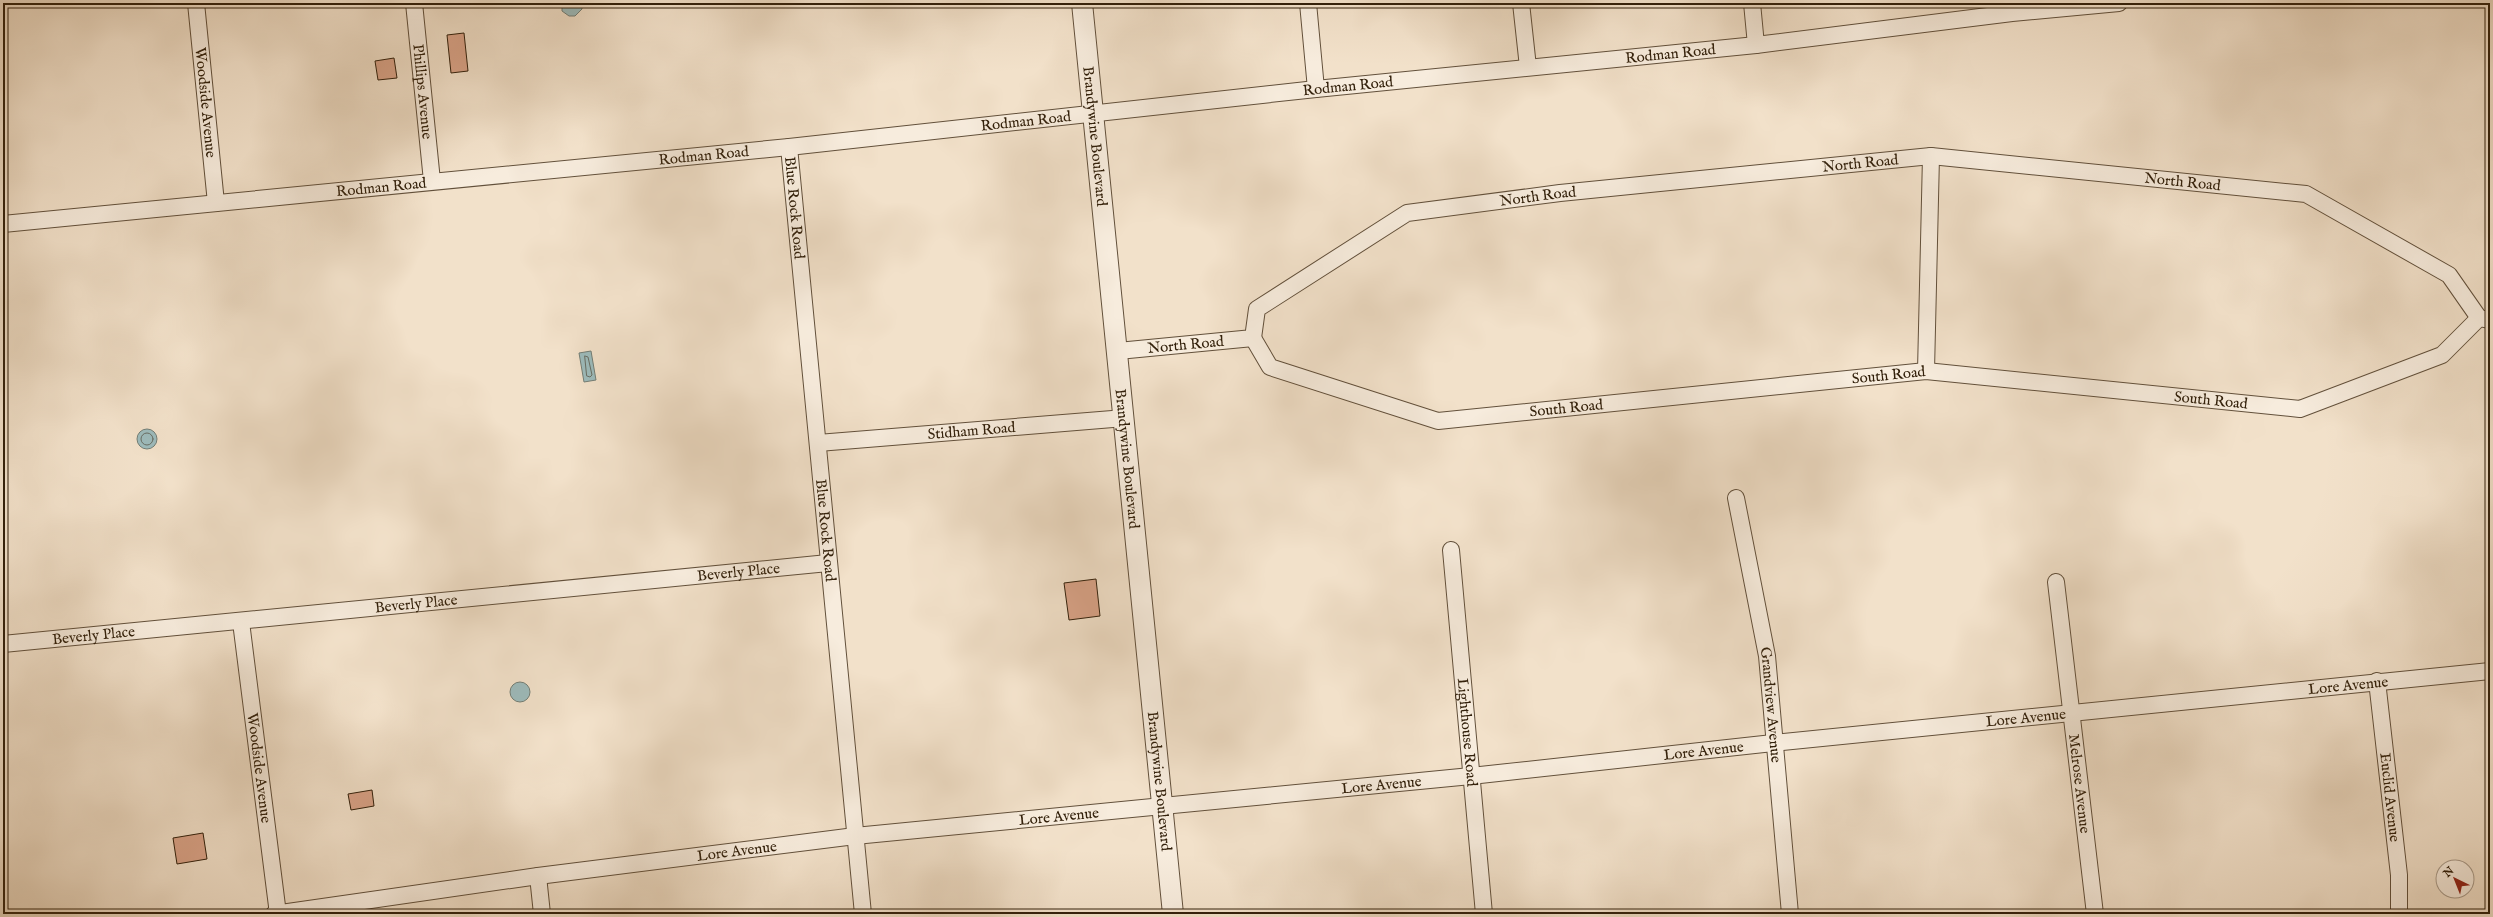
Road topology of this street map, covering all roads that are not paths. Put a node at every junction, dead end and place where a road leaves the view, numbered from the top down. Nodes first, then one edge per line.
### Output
1 (196, 3) edge
2 (414, 3) edge
3 (1082, 3) edge
4 (1308, 3) edge
5 (1522, 3) edge
6 (1752, 3) edge
7 (2119, 3) edge
8 (2012, 8) edge
9 (1756, 45) junction
10 (1528, 67) junction
11 (1316, 89) junction
12 (1094, 115) junction
13 (788, 147) junction
14 (1931, 156) junction
15 (432, 181) junction
16 (216, 203) junction
17 (3, 224) edge
18 (2485, 319) edge
19 (1253, 338) junction
20 (1118, 351) junction
21 (1926, 371) junction
22 (1125, 418) junction
23 (818, 443) junction
24 (1736, 498) dead end
25 (1451, 550) dead end
26 (828, 563) junction
27 (2056, 582) dead end
28 (241, 622) junction
29 (3, 644) edge
30 (2490, 671) edge
31 (2377, 681) junction
32 (2072, 713) junction
33 (1773, 743) junction
34 (1471, 776) junction
35 (1162, 806) junction
36 (856, 836) junction
37 (538, 876) junction
38 (274, 914) edge
39 (278, 914) edge
40 (542, 914) edge
41 (863, 914) edge
42 (1173, 914) edge
43 (1484, 914) edge
44 (1790, 914) edge
45 (2095, 914) edge
46 (2399, 914) edge

1 - 16 street, Woodside Avenue
2 - 15 street, Phillips Avenue
3 - 12 street, Brandywine Boulevard
4 - 11 street
5 - 10 street
6 - 9 street
7 - 8 street, Rodman Road
8 - 9 street, Rodman Road
9 - 10 street, Rodman Road
10 - 11 street, Rodman Road
11 - 12 street, Rodman Road
12 - 13 street, Rodman Road
12 - 20 street, Brandywine Boulevard
13 - 15 street, Rodman Road
13 - 23 street, Blue Rock Road
14 - 18 street, North Road
14 - 19 street, North Road
14 - 21 street
15 - 16 street, Rodman Road
16 - 17 street, Rodman Road
18 - 21 street, South Road
19 - 20 street, North Road
19 - 21 street, South Road
20 - 22 street, Brandywine Boulevard
22 - 23 street, Stidham Road
22 - 35 street, Brandywine Boulevard
23 - 26 street, Blue Rock Road
24 - 33 street, Grandview Avenue
25 - 34 street, Lighthouse Road
26 - 28 street, Beverly Place
26 - 36 street, Blue Rock Road
27 - 32 street, Melrose Avenue
28 - 29 street, Beverly Place
28 - 39 street, Woodside Avenue
30 - 31 street, Lore Avenue
31 - 32 street, Lore Avenue
31 - 46 street, Euclid Avenue
32 - 33 street, Lore Avenue
32 - 45 street, Melrose Avenue
33 - 34 street, Lore Avenue
33 - 44 street, Grandview Avenue
34 - 35 street, Lore Avenue
34 - 43 street, Lighthouse Road
35 - 36 street, Lore Avenue
35 - 42 street, Brandywine Boulevard
36 - 37 street, Lore Avenue
36 - 41 street, Blue Rock Road
37 - 39 street, Lore Avenue
37 - 40 street
38 - 39 street, Lore Avenue

